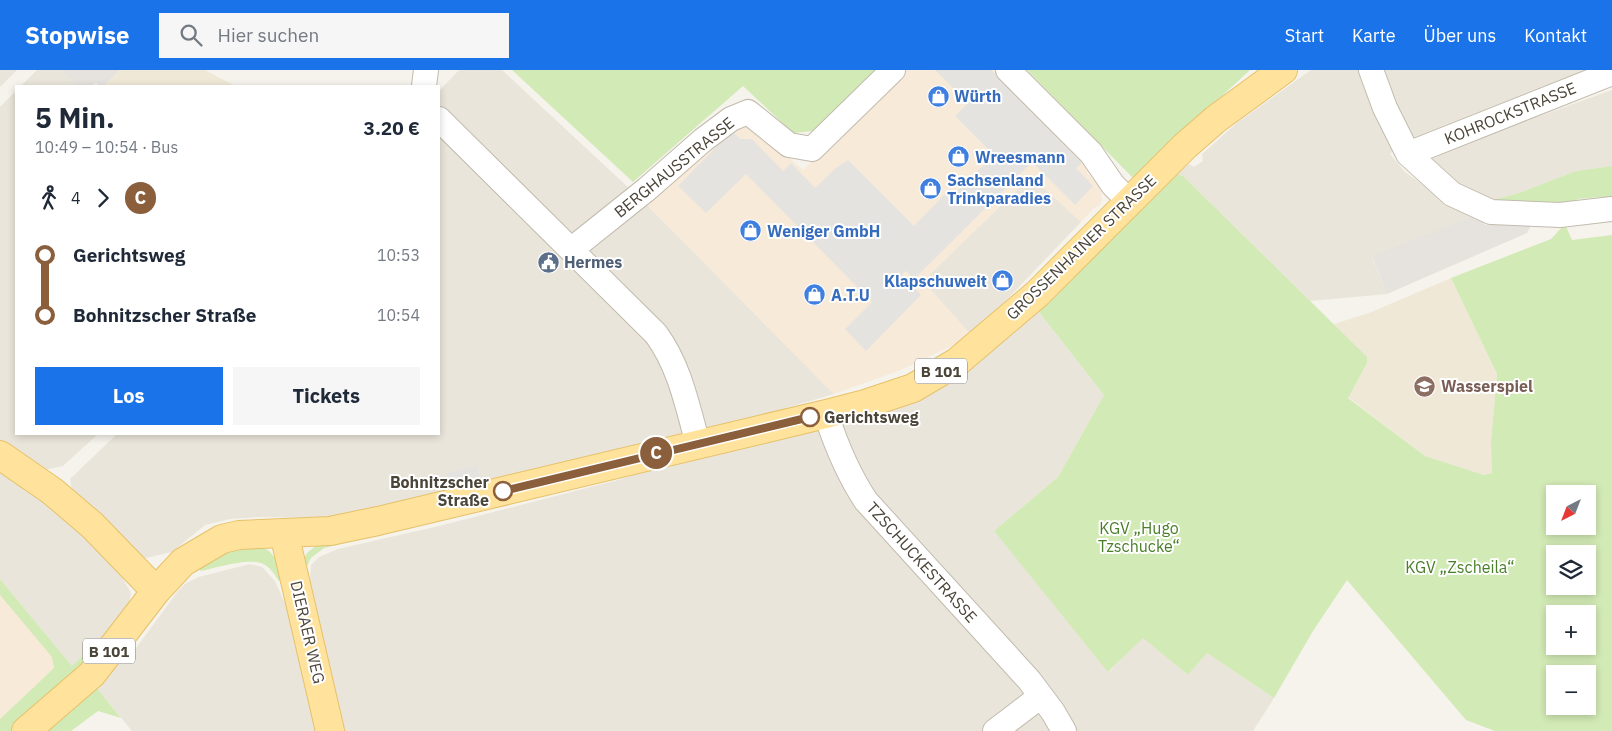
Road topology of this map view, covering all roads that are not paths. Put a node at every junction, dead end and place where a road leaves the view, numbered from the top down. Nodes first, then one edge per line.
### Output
1 (426, 70) edge
2 (893, 70) edge
3 (1008, 70) edge
4 (1283, 70) edge
5 (1371, 70) edge
6 (1612, 73) edge
7 (424, 85) edge
8 (440, 120) edge
9 (1408, 154) junction
10 (1130, 201) junction
11 (1612, 209) edge
12 (572, 249) junction
13 (826, 414) junction
14 (698, 444) junction
15 (0, 455) edge
16 (284, 533) junction
17 (156, 591) junction
18 (1041, 696) junction
19 (26, 731) edge
20 (330, 731) edge
21 (995, 731) edge
22 (1064, 731) edge

1 - 7 street
2 - 12 street, BERGHAUSSTRASSE
3 - 10 street
4 - 10 main road, GROSSENHAINER STRASSE / B 101
5 - 9 street
6 - 9 street, KOHROCKSTRASSE
8 - 12 street
9 - 11 street
10 - 13 main road, GROSSENHAINER STRASSE / B 101
12 - 14 street
13 - 14 main road, GROSSENHAINER STRASSE / B 101
13 - 18 street, TZSCHUCKESTRASSE
14 - 16 main road, GROSSENHAINER STRASSE / B 101
15 - 17 main road
16 - 17 main road, GROSSENHAINER STRASSE / B 101
16 - 20 main road, DIERAER WEG
17 - 19 main road, B 101
18 - 21 street
18 - 22 street, TZSCHUCKESTRASSE

